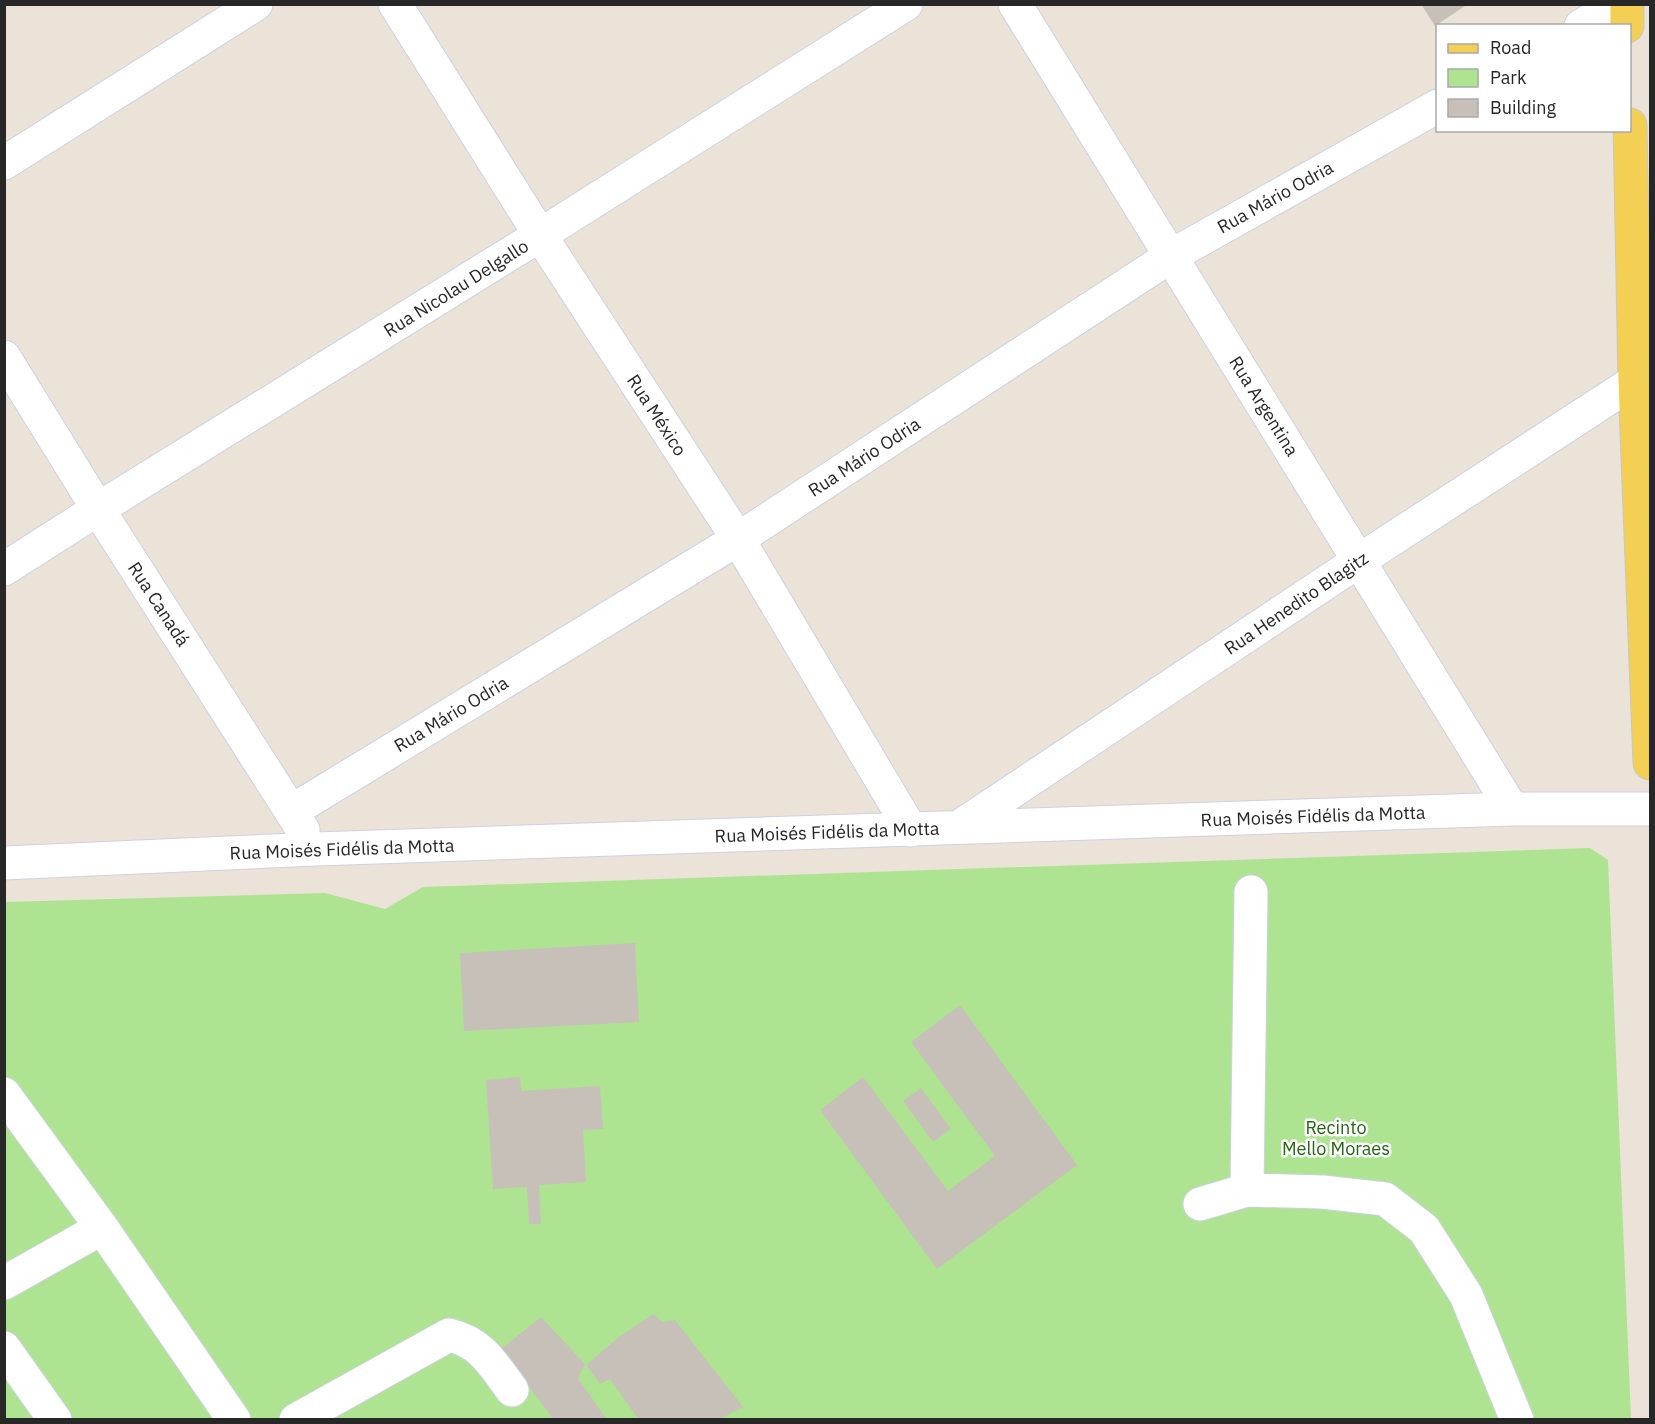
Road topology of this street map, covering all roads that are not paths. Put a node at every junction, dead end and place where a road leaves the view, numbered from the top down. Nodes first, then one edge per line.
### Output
1 (256, 4) edge
2 (395, 4) edge
3 (906, 4) edge
4 (1015, 4) edge
5 (1618, 4) edge
6 (1627, 4) edge
7 (1584, 24) edge
8 (1628, 24) edge
9 (1436, 107) edge
10 (1629, 132) edge
11 (4, 163) edge
12 (540, 235) junction
13 (1171, 256) junction
14 (4, 357) edge
15 (1635, 381) junction
16 (98, 509) junction
17 (738, 539) junction
18 (1360, 560) junction
19 (4, 569) edge
20 (1650, 763) edge
21 (1512, 809) junction
22 (1650, 809) edge
23 (292, 811) junction
24 (959, 827) junction
25 (911, 830) junction
26 (316, 849) junction
27 (4, 863) edge
28 (1251, 892) dead end
29 (4, 1094) edge
30 (1247, 1190) junction
31 (1200, 1204) dead end
32 (102, 1228) junction
33 (4, 1283) edge
34 (4, 1348) edge
35 (512, 1390) dead end
36 (55, 1419) edge
37 (234, 1419) edge
38 (297, 1419) edge
39 (1517, 1419) edge

1 - 11 street
2 - 12 street, Rua México
3 - 12 street, Rua Nicolau Delgallo
4 - 13 street, Rua Argentina
5 - 7 street
6 - 8 main road
9 - 13 street, Rua Mário Odria
10 - 15 main road
12 - 16 street, Rua Nicolau Delgallo
12 - 17 street, Rua México
13 - 17 street, Rua Mário Odria
13 - 18 street, Rua Argentina
14 - 16 street, Rua Canadá
15 - 18 street, Rua Henedito Blagitz
15 - 20 main road
16 - 19 street, Rua Nicolau Delgallo
16 - 23 street, Rua Canadá
17 - 23 street, Rua Mário Odria
17 - 25 street, Rua México
18 - 21 street, Rua Argentina
18 - 24 street, Rua Henedito Blagitz
21 - 22 street, Rua Moisés Fidélis da Motta
21 - 24 street, Rua Moisés Fidélis da Motta
23 - 26 street, Rua Canadá
24 - 25 street, Rua Moisés Fidélis da Motta
25 - 26 street, Rua Moisés Fidélis da Motta
26 - 27 street, Rua Moisés Fidélis da Motta
28 - 30 street
29 - 32 street
30 - 31 street
30 - 39 street
32 - 33 street
32 - 37 street
34 - 36 street
35 - 38 street

